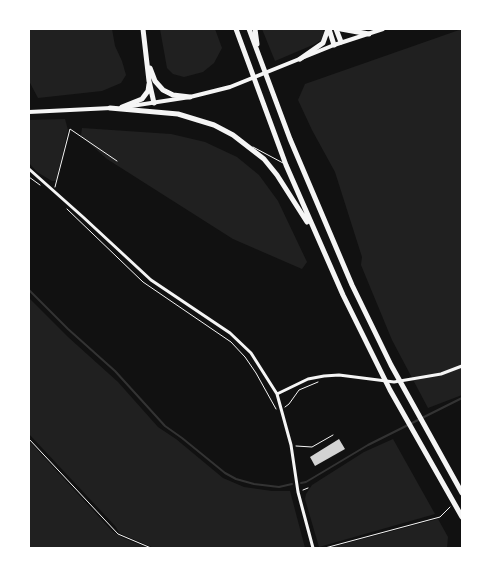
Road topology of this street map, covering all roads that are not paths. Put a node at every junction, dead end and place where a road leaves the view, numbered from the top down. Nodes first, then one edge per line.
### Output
1 (144, 29) edge
2 (236, 29) edge
3 (249, 29) edge
4 (255, 29) edge
5 (328, 29) edge
6 (336, 29) edge
7 (341, 29) edge
8 (383, 29) edge
9 (369, 34) junction
10 (341, 42) junction
11 (334, 45) junction
12 (259, 57) junction
13 (300, 59) junction
14 (148, 61) junction
15 (150, 81) junction
16 (190, 97) junction
17 (154, 104) junction
18 (121, 107) junction
19 (110, 108) junction
20 (29, 112) edge
21 (248, 145) junction
22 (286, 165) junction
23 (29, 169) edge
24 (322, 249) junction
25 (462, 366) edge
26 (277, 394) junction
27 (462, 493) edge
28 (462, 517) edge
29 (313, 548) edge

1 - 14 highway
2 - 22 highway
3 - 12 highway
4 - 12 highway
5 - 11 highway
5 - 13 highway
6 - 10 highway
7 - 9 highway
8 - 9 main road
9 - 10 main road
10 - 11 main road
11 - 13 main road
12 - 27 highway
13 - 16 main road
14 - 15 highway
14 - 16 highway
15 - 17 highway
15 - 18 highway
16 - 17 main road
17 - 18 main road
18 - 19 main road
19 - 20 main road
19 - 21 highway
21 - 22 lane
21 - 24 highway
22 - 24 highway
23 - 26 street
24 - 28 highway
25 - 26 street
26 - 29 street

